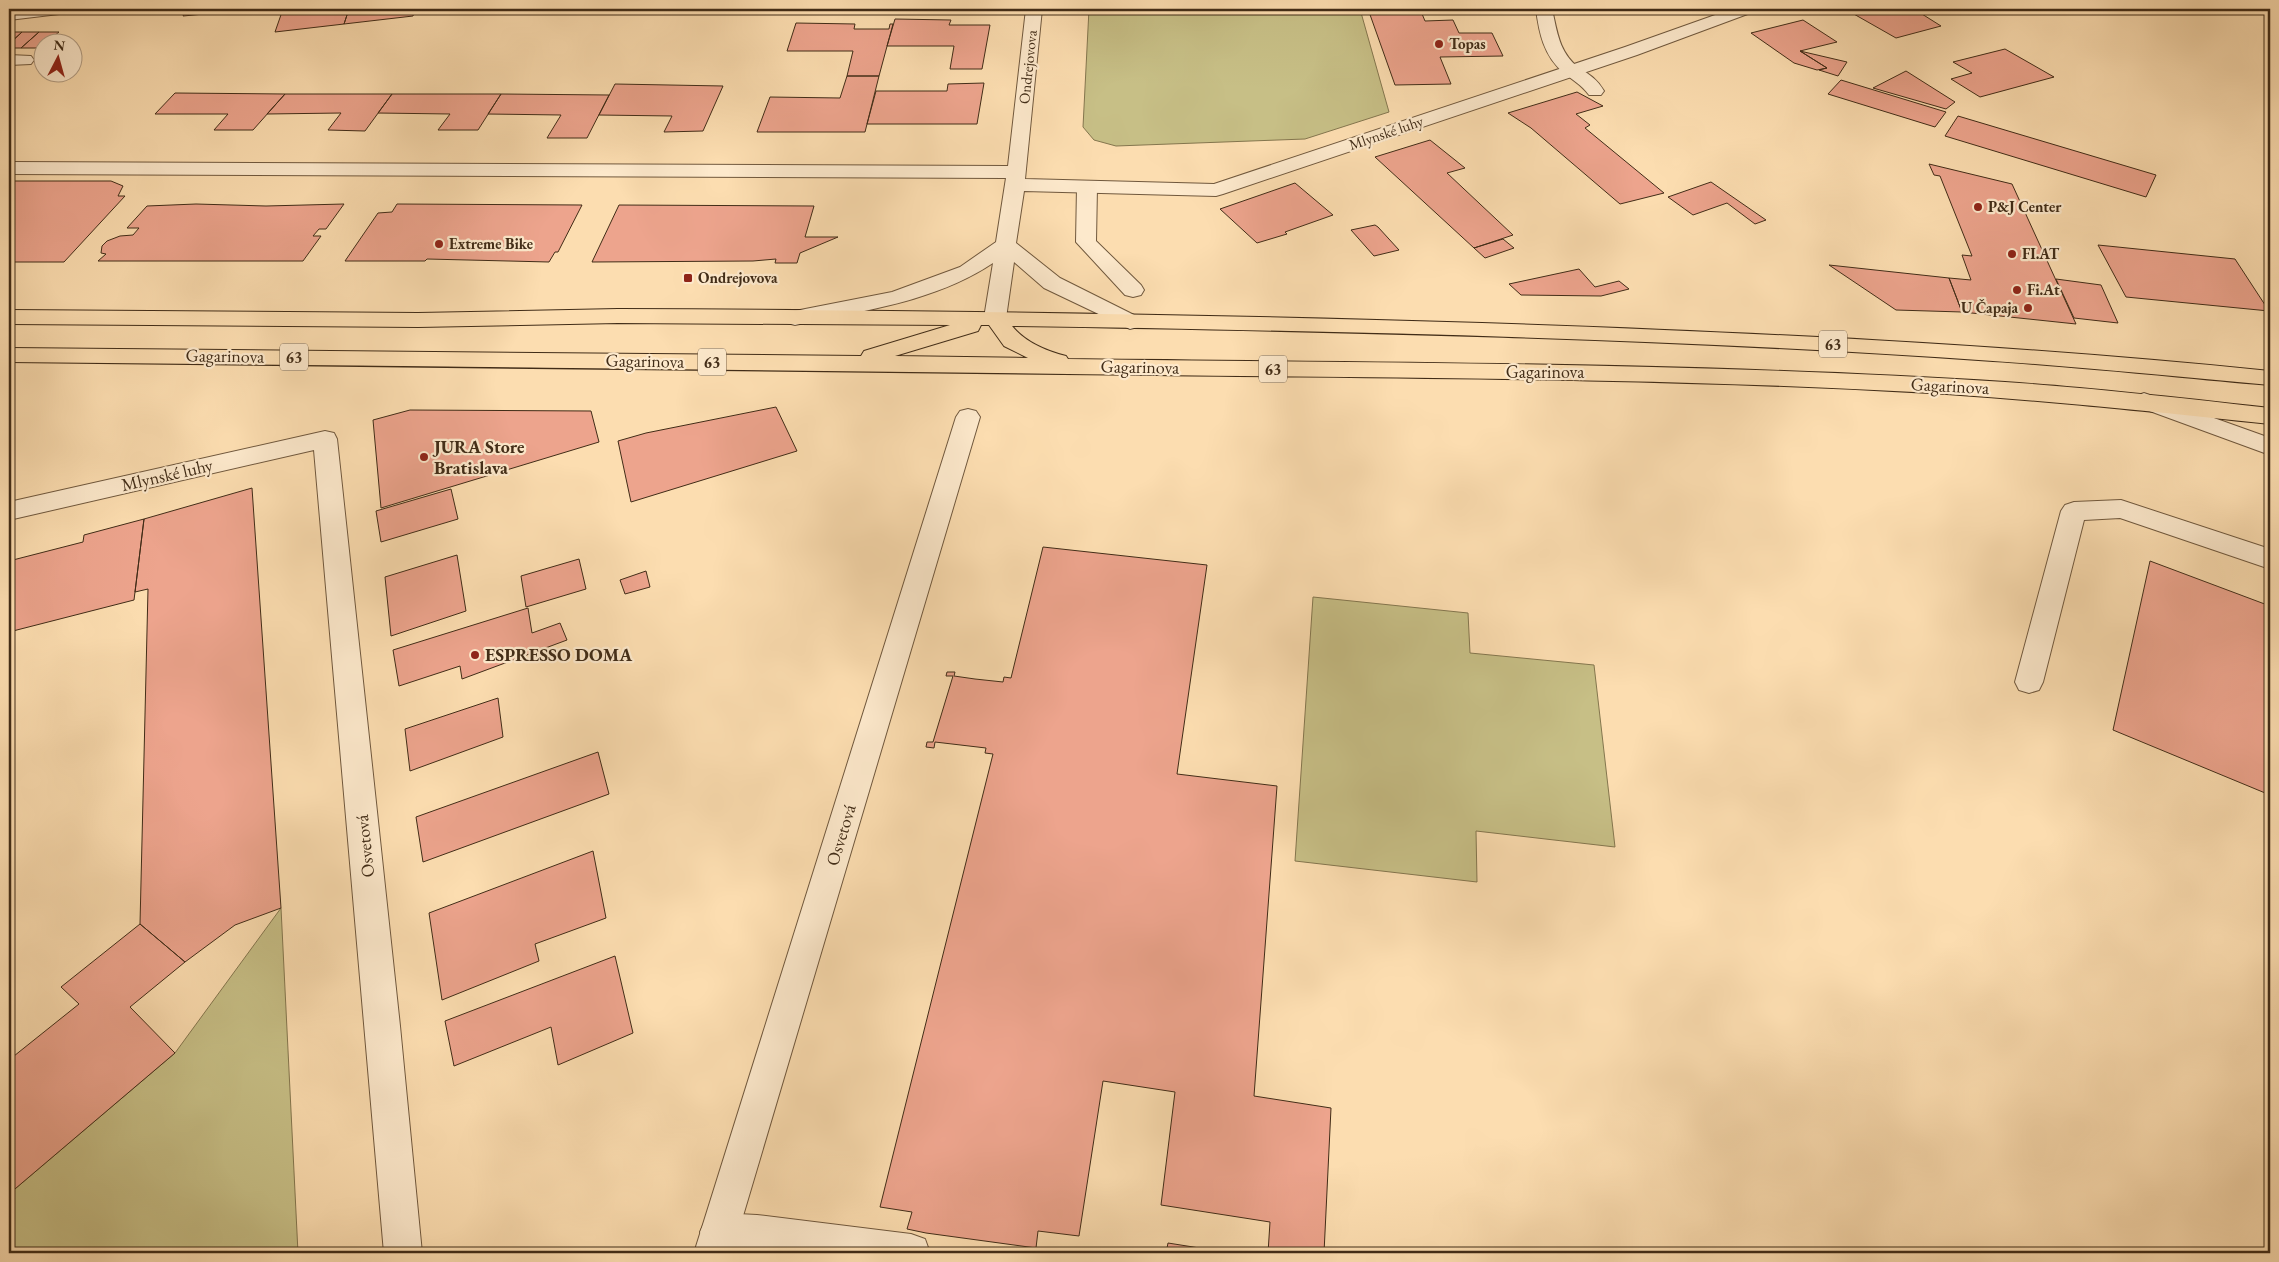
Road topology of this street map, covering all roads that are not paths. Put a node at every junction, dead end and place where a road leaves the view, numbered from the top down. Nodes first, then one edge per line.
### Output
1 (59, 9) edge
2 (1034, 9) edge
3 (1544, 9) edge
4 (1746, 9) edge
5 (9, 15) edge
6 (1571, 70) junction
7 (1595, 91) dead end
8 (9, 168) edge
9 (1015, 179) junction
10 (1087, 187) junction
11 (1006, 245) junction
12 (1133, 290) dead end
13 (9, 317) edge
14 (794, 318) junction
15 (995, 318) junction
16 (1130, 322) junction
17 (9, 354) edge
18 (844, 364) junction
19 (1083, 366) junction
20 (2270, 378) edge
21 (2142, 401) junction
22 (2270, 416) edge
23 (968, 417) dead end
24 (325, 439) joint
25 (2270, 447) edge
26 (9, 511) edge
27 (2270, 558) edge
28 (2029, 682) dead end
29 (716, 1243) edge
30 (403, 1253) edge
31 (911, 1253) edge

1 - 5 street
2 - 9 street, Ondrejovova
3 - 6 street
4 - 6 street, Mlynské luhy
6 - 7 street
6 - 10 street, Mlynské luhy
8 - 9 street
9 - 10 street, Mlynské luhy
9 - 11 street, Ondrejovova
10 - 12 street
11 - 14 street
11 - 15 street, Ondrejovova
11 - 16 street
13 - 14 main road, Gagarinova / 63
14 - 15 main road, Gagarinova / 63
15 - 16 main road, Gagarinova / 63
15 - 18 main road
15 - 19 main road
16 - 20 main road, Gagarinova / 63
17 - 18 main road, Gagarinova / 63
18 - 19 main road, Gagarinova / 63
19 - 21 main road, Gagarinova / 63
21 - 22 main road, Gagarinova / 63
21 - 25 street
23 - 29 street, Osvetová
24 - 26 street, Mlynské luhy
24 - 30 street, Osvetová
27 - 28 street
29 - 31 street

